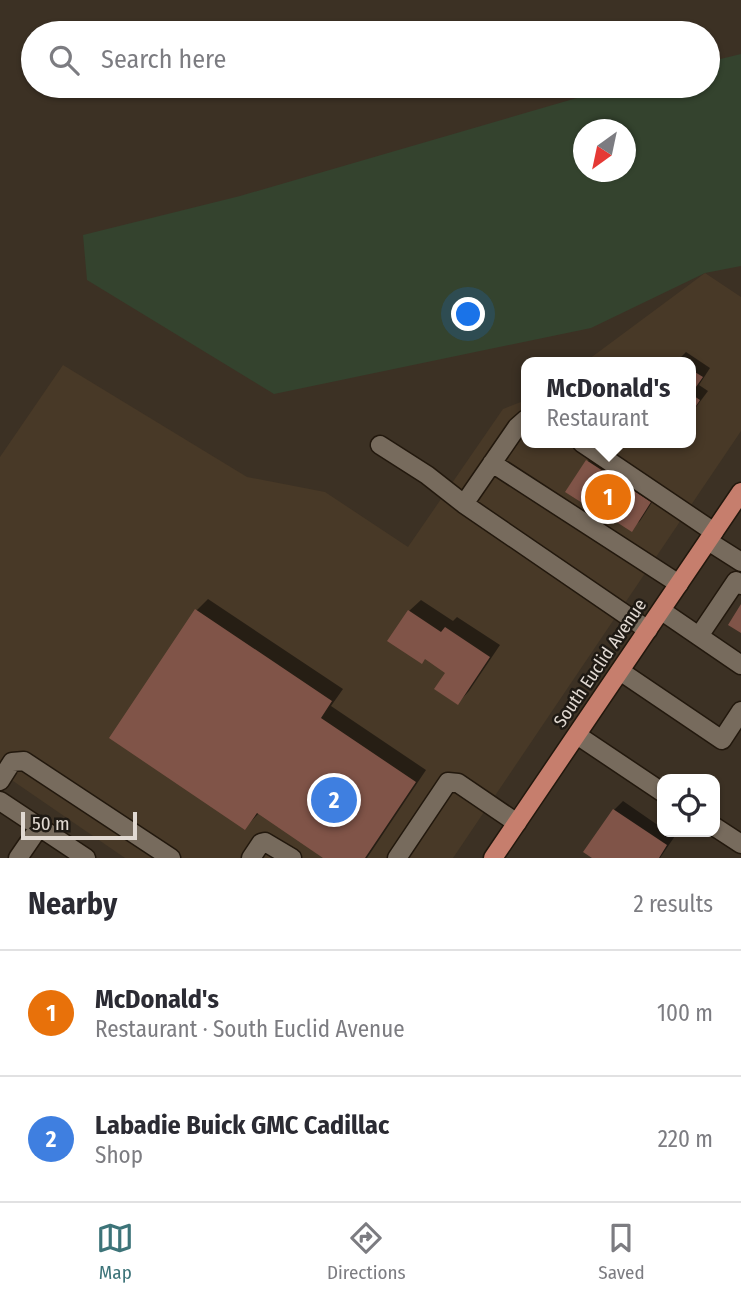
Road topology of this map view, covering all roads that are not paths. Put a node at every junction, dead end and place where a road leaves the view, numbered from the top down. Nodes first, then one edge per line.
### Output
1 (521, 423) edge
2 (380, 445) dead end
3 (589, 448) edge
4 (492, 463) junction
5 (741, 492) edge
6 (464, 504) junction
7 (711, 536) junction
8 (741, 562) edge
9 (739, 578) edge
10 (679, 584) junction
11 (662, 611) junction
12 (648, 630) junction
13 (699, 636) junction
14 (741, 665) edge
15 (620, 671) junction
16 (741, 711) edge
17 (577, 735) junction
18 (0, 781) edge
19 (657, 789) edge
20 (0, 801) edge
21 (517, 822) junction
22 (40, 826) junction
23 (720, 830) edge
24 (741, 844) edge
25 (18, 858) edge
26 (86, 858) edge
27 (171, 858) edge
28 (251, 858) edge
29 (292, 858) edge
30 (397, 858) edge
31 (493, 858) edge

1 - 4 street
2 - 6 street
3 - 7 street
4 - 6 street
4 - 10 street
5 - 7 main road, South Euclid Avenue
6 - 12 street
7 - 8 street
7 - 10 main road, South Euclid Avenue
9 - 13 street
10 - 11 main road, South Euclid Avenue
11 - 12 main road, South Euclid Avenue
11 - 13 street
12 - 15 main road, South Euclid Avenue
13 - 14 street
15 - 16 street
15 - 17 main road, South Euclid Avenue
17 - 19 street
17 - 21 main road, South Euclid Avenue
18 - 27 street
20 - 22 street
21 - 30 street
21 - 31 main road, South Euclid Avenue
22 - 25 street
22 - 26 street
23 - 24 street
28 - 29 street

